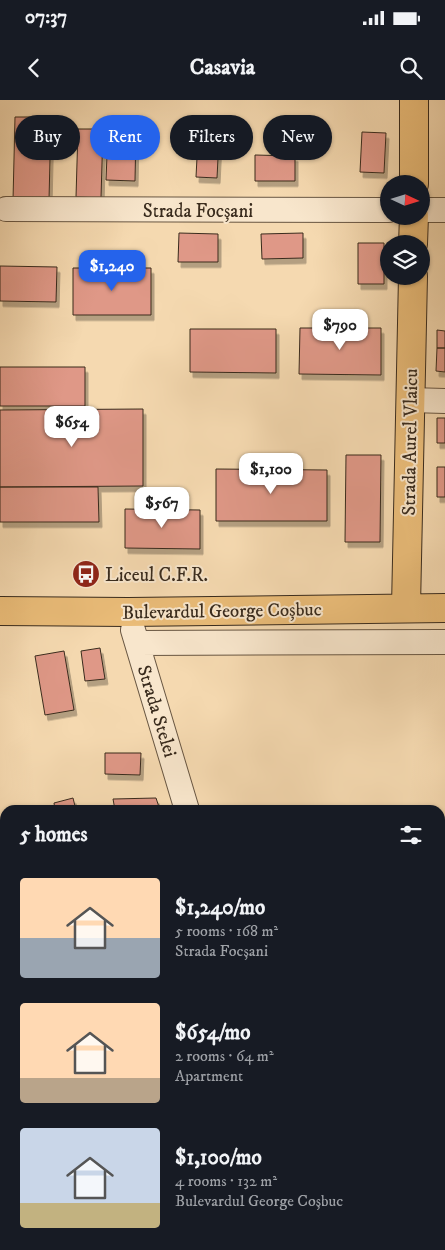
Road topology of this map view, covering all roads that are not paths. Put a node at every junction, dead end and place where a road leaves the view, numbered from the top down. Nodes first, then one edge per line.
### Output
1 (414, 100) edge
2 (414, 175) edge
3 (6, 210) dead end
4 (380, 210) edge
5 (430, 210) edge
6 (445, 210) edge
7 (412, 285) edge
8 (410, 400) junction
9 (445, 400) edge
10 (406, 607) junction
11 (445, 608) edge
12 (0, 612) edge
13 (128, 612) junction
14 (445, 642) edge
15 (137, 643) junction
16 (186, 805) edge

1 - 2 main road
3 - 4 street, Strada Focșani
5 - 6 street
7 - 8 main road, Strada Aurel Vlaicu
8 - 9 street
8 - 10 main road, Strada Aurel Vlaicu
10 - 11 main road, Bulevardul George Coșbuc
10 - 13 main road, Bulevardul George Coșbuc
12 - 13 main road, Bulevardul George Coșbuc
13 - 15 street, Strada Stelei
14 - 15 street
15 - 16 street, Strada Stelei

